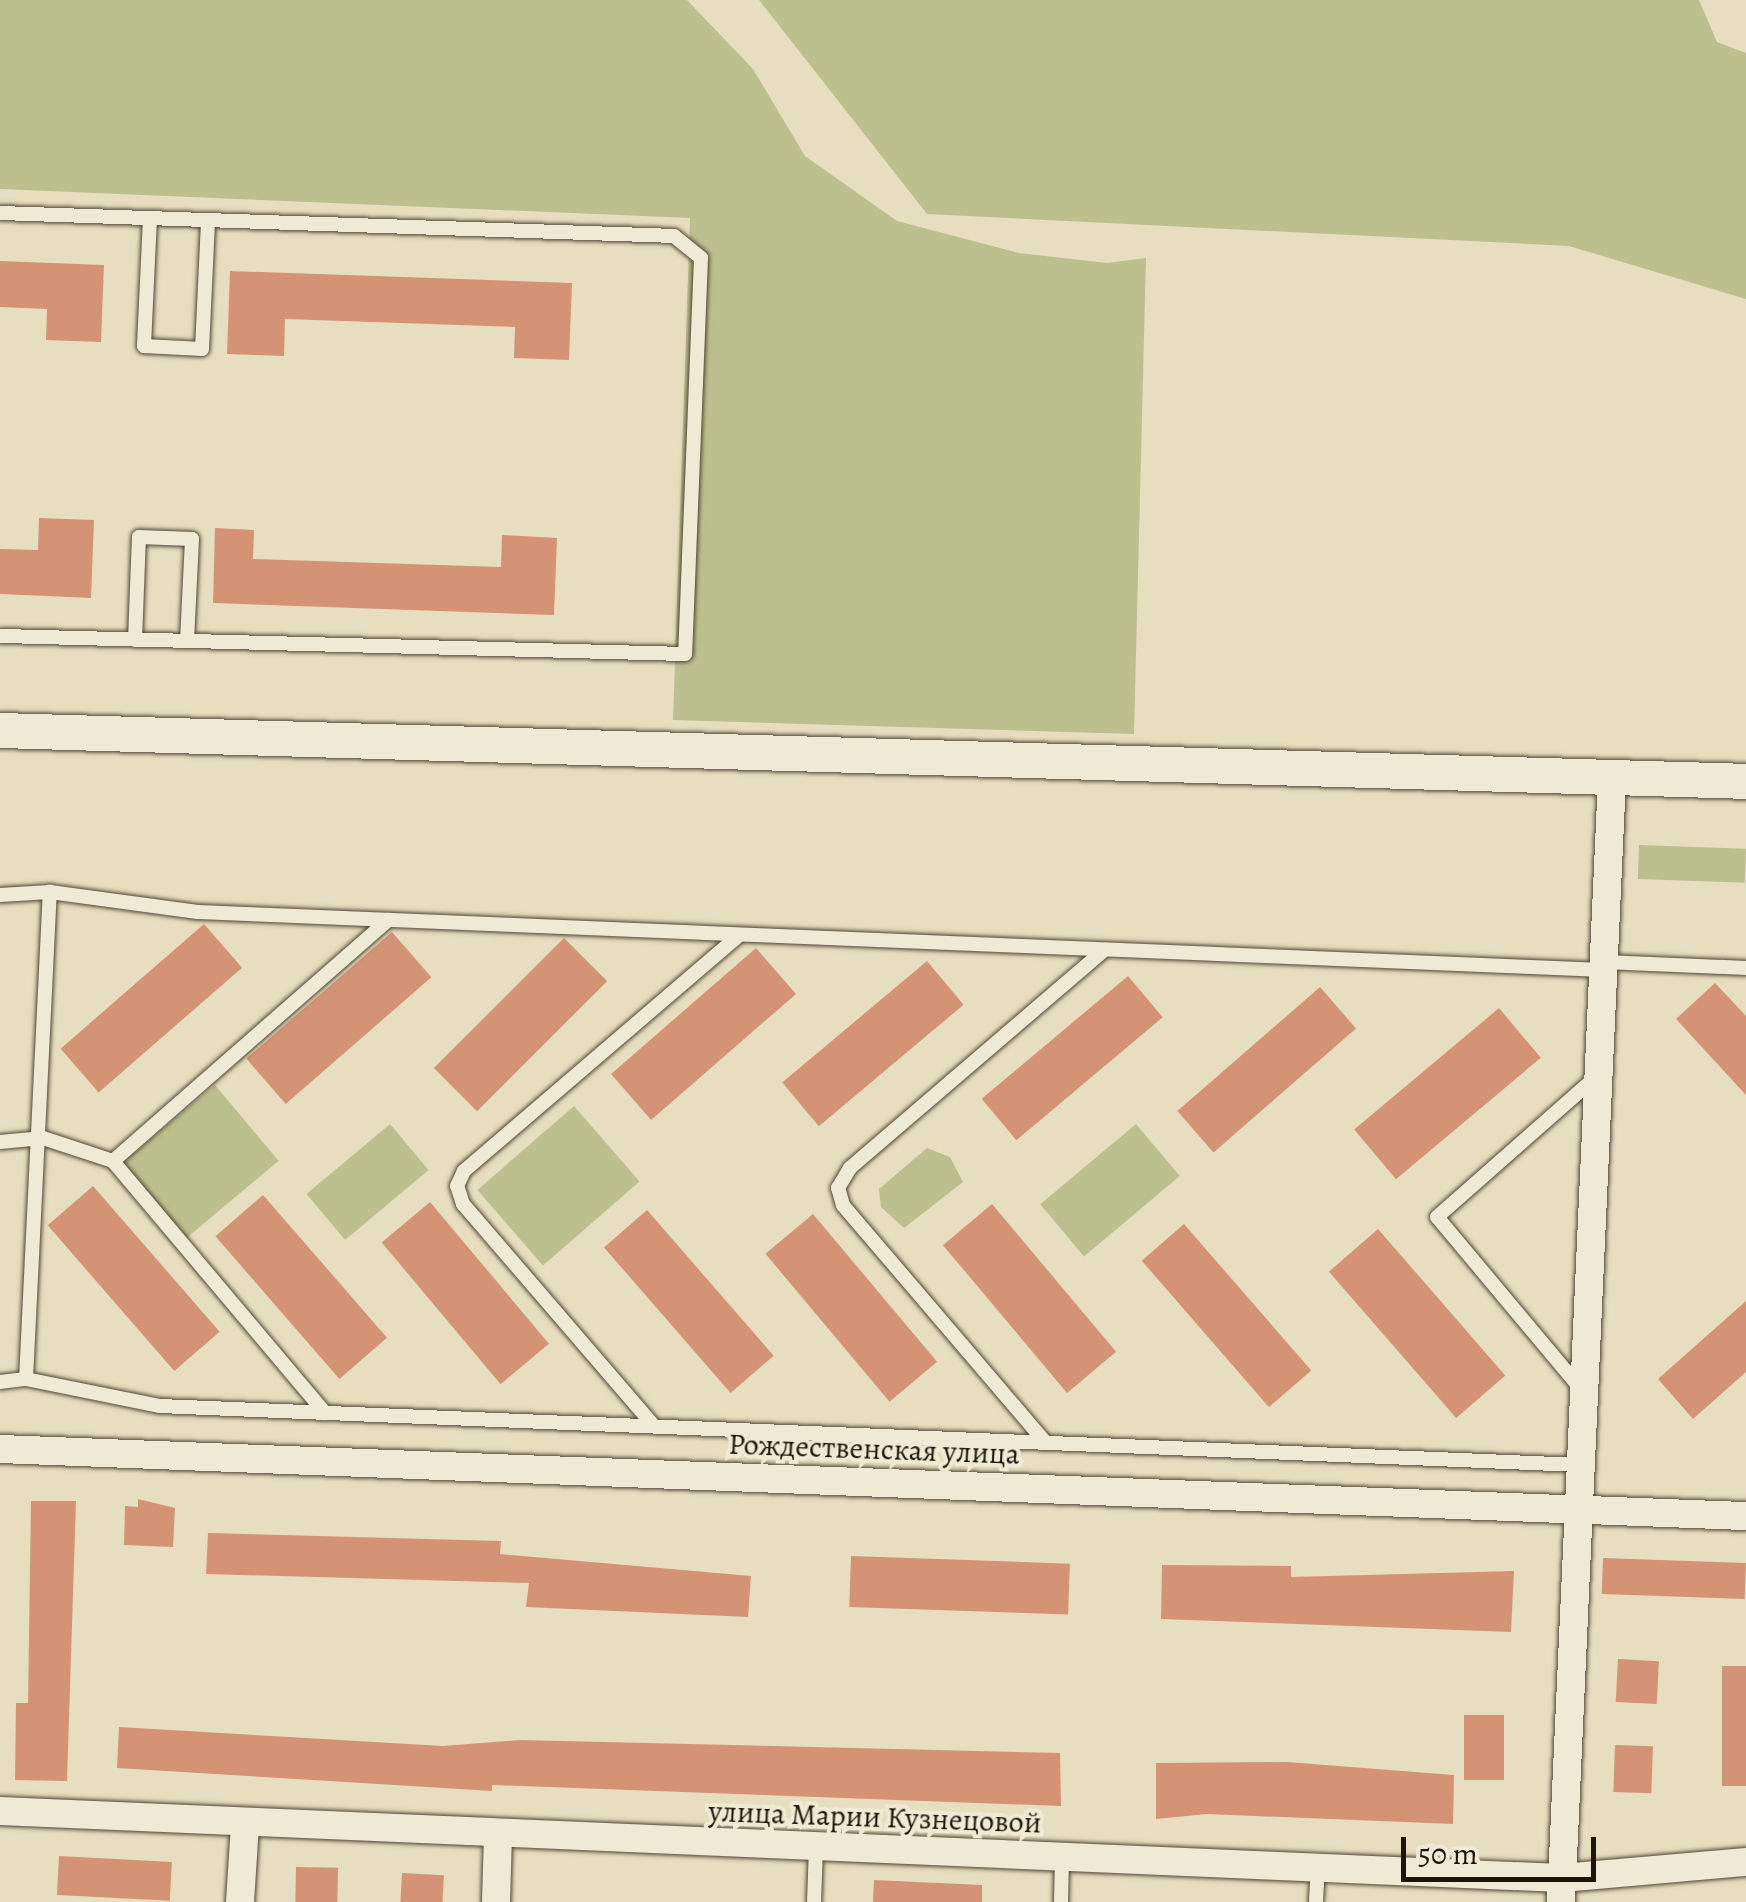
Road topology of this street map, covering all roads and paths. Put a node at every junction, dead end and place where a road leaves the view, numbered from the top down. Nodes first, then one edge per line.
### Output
1 (0, 213) edge
2 (150, 218) junction
3 (208, 220) junction
4 (0, 636) edge
5 (135, 640) junction
6 (188, 641) junction
7 (0, 730) edge
8 (1612, 777) junction
9 (1746, 781) edge
10 (50, 892) junction
11 (0, 895) edge
12 (388, 920) junction
13 (738, 934) junction
14 (1104, 950) junction
15 (1603, 966) junction
16 (1746, 968) edge
17 (1599, 1074) junction
18 (43, 1138) junction
19 (0, 1142) edge
20 (113, 1161) junction
21 (26, 1379) junction
22 (0, 1382) edge
23 (1585, 1393) junction
24 (324, 1413) junction
25 (654, 1426) junction
26 (1046, 1443) junction
27 (0, 1448) edge
28 (1582, 1465) junction
29 (1580, 1509) junction
30 (1746, 1516) edge
31 (0, 1811) edge
32 (245, 1825) junction
33 (498, 1834) junction
34 (816, 1847) junction
35 (1062, 1857) junction
36 (1746, 1862) edge
37 (1318, 1868) junction
38 (1562, 1890) edge
39 (240, 1902) edge
40 (496, 1902) edge
41 (814, 1902) edge
42 (1061, 1902) edge
43 (1316, 1902) edge

1 - 2 lane
2 - 3 lane
2 - 3 lane
3 - 6 lane
4 - 5 lane
5 - 6 lane
5 - 6 lane
7 - 8 street
8 - 9 street
8 - 15 street
10 - 11 lane
10 - 12 lane
10 - 18 lane
12 - 13 lane
12 - 20 lane
13 - 14 lane
13 - 25 lane
14 - 15 lane
14 - 26 lane
15 - 16 lane
15 - 17 street
17 - 23 street
17 - 23 lane
18 - 19 lane
18 - 20 lane
18 - 21 lane
20 - 24 lane
21 - 22 lane
21 - 24 lane
23 - 28 street
24 - 25 lane
25 - 26 lane
26 - 28 lane
27 - 29 street, Рождественская улица
28 - 29 street
29 - 30 street, Рождественская улица
29 - 38 street
31 - 32 street, улица Марии Кузнецовой
32 - 33 street, улица Марии Кузнецовой
32 - 39 street
33 - 34 street, улица Марии Кузнецовой
33 - 40 street
34 - 35 street, улица Марии Кузнецовой
34 - 41 lane
35 - 37 street, улица Марии Кузнецовой
35 - 42 lane
36 - 38 street, улица Марии Кузнецовой
37 - 38 street, улица Марии Кузнецовой
37 - 43 lane

